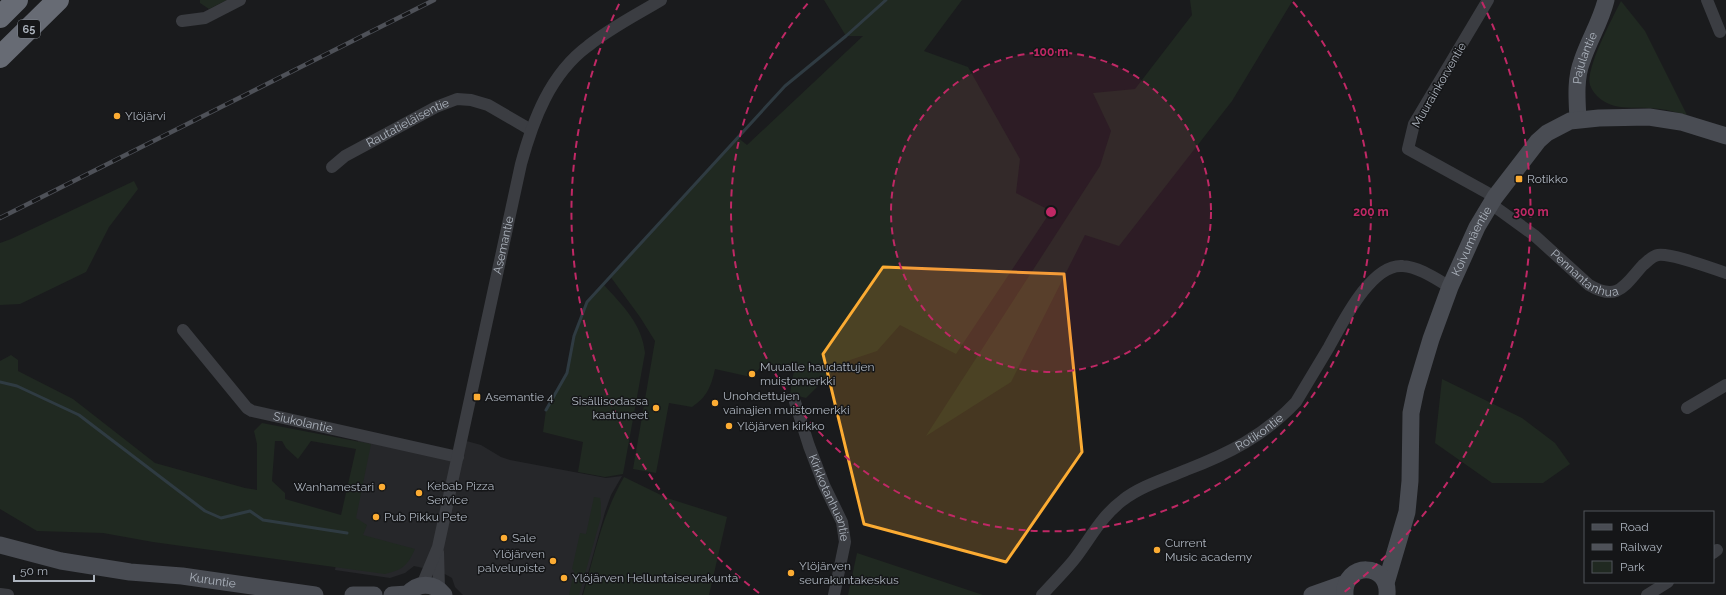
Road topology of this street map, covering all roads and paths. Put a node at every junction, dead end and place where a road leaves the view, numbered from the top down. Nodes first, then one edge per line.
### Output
1 (17, 0) edge
2 (58, 0) edge
3 (240, 0) edge
4 (661, 0) edge
5 (1488, 0) edge
6 (1606, 0) edge
7 (1707, 0) edge
8 (0, 17) edge
9 (182, 21) dead end
10 (1720, 32) dead end
11 (0, 57) edge
12 (1578, 119) junction
13 (531, 130) junction
14 (1726, 136) edge
15 (332, 167) dead end
16 (1493, 201) junction
17 (1726, 273) edge
18 (1450, 286) junction
19 (183, 330) dead end
20 (1726, 385) edge
21 (795, 402) dead end
22 (1687, 408) dead end
23 (458, 456) junction
24 (1396, 546) junction
25 (8, 547) edge
26 (438, 547) junction
27 (1372, 570) junction
28 (1666, 583) edge
29 (422, 585) junction
30 (1346, 589) edge
31 (1387, 589) edge
32 (442, 592) edge
33 (0, 594) edge
34 (8, 595) edge
35 (315, 595) edge
36 (353, 595) edge
37 (374, 595) edge
38 (402, 595) edge
39 (834, 595) edge
40 (1042, 595) edge
41 (1312, 595) edge
42 (1648, 595) edge

1 - 8 highway, 65
2 - 11 highway, 65
3 - 9 street
4 - 13 street, Asemantie
5 - 16 street, Muurainkorventie
6 - 12 street, Pajulantie
7 - 10 street
12 - 14 street, Koivumäentie
12 - 16 street, Koivumäentie
13 - 15 street, Rautatieläisentie
13 - 23 street, Asemantie
16 - 17 street, Pennantanhua
16 - 18 street, Koivumäentie
18 - 24 street, Koivumäentie
18 - 40 street, Rotikontie
19 - 23 street, Siukolantie
20 - 22 street
21 - 39 street, Kirkkotanhuantie
23 - 26 street, Asemantie
24 - 27 street, Koivumäentie
24 - 31 street, Koivumäentie
25 - 35 street, Kuruntie
26 - 29 street, Asemantie
26 - 32 street, Asemantie
27 - 30 street
27 - 31 street
28 - 42 street
29 - 32 street
29 - 38 street
30 - 41 street
33 - 34 street
36 - 37 street

